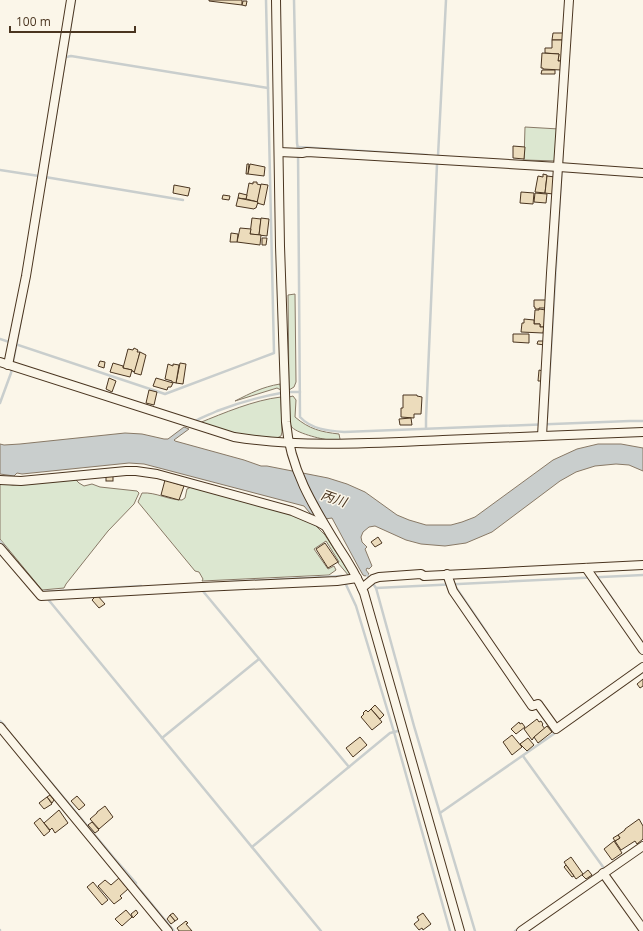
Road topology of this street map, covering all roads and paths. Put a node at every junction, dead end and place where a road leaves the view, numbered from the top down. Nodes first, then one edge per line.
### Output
1 (71, 0) edge
2 (276, 0) edge
3 (569, 0) edge
4 (279, 152) junction
5 (560, 166) junction
6 (643, 173) edge
7 (8, 365) edge
8 (643, 432) edge
9 (542, 433) junction
10 (289, 445) junction
11 (0, 480) edge
12 (324, 524) junction
13 (0, 548) edge
14 (643, 565) edge
15 (588, 571) junction
16 (357, 578) junction
17 (449, 581) junction
18 (362, 588) junction
19 (643, 650) edge
20 (643, 667) edge
21 (0, 727) edge
22 (643, 846) edge
23 (605, 872) junction
24 (643, 929) edge
25 (168, 931) edge
26 (460, 931) edge
27 (521, 931) edge

1 - 7 street
2 - 4 street
3 - 5 street
4 - 5 street
4 - 10 street
5 - 6 street
5 - 9 street
7 - 10 street
8 - 9 street
9 - 10 street
10 - 12 street
11 - 12 street
12 - 16 street
13 - 16 street
14 - 15 street
15 - 17 street
15 - 19 street
16 - 18 street
17 - 18 street
17 - 20 street
18 - 26 street
21 - 25 street
22 - 23 street
23 - 24 street
23 - 27 street

